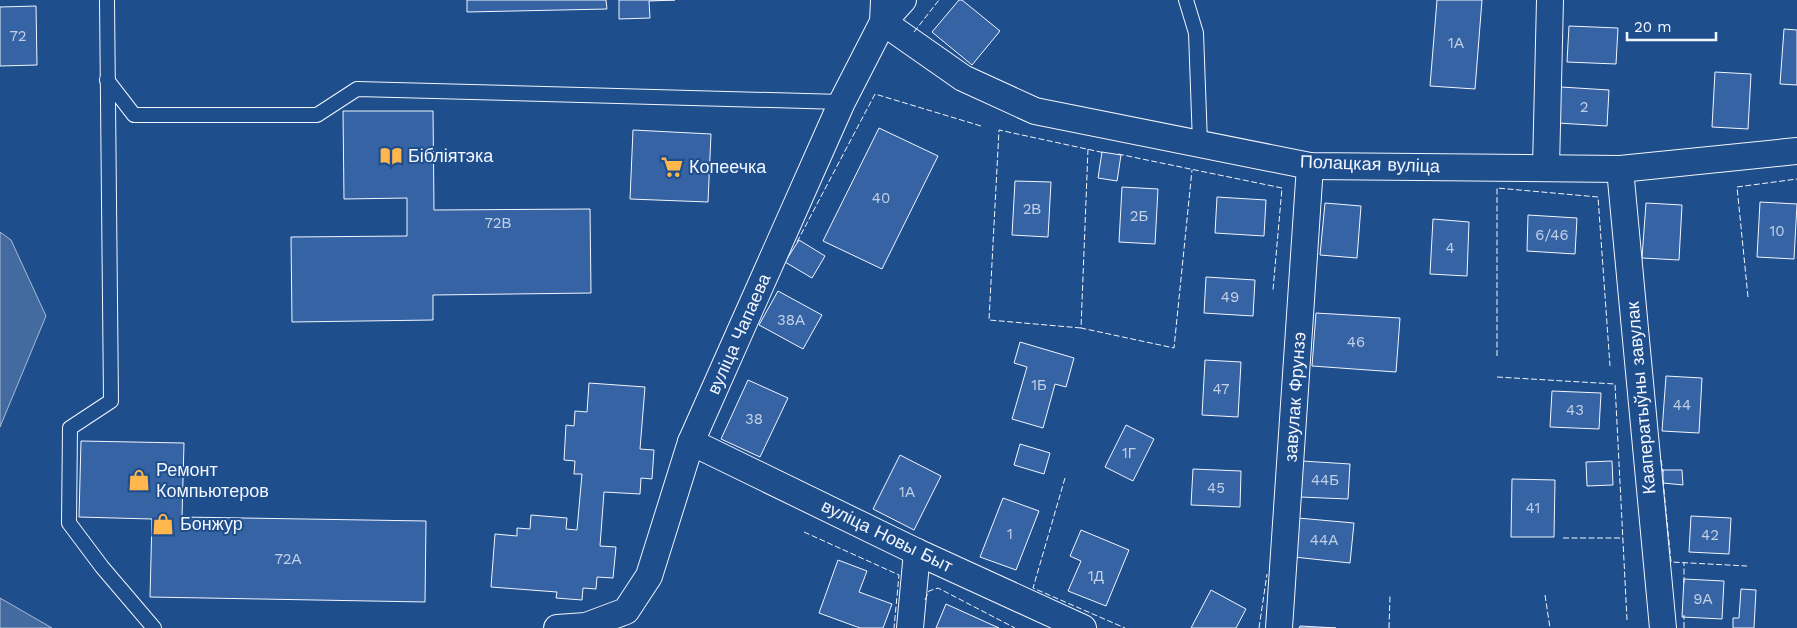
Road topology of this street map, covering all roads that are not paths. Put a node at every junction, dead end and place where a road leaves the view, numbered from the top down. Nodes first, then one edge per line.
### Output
1 (107, 0) edge
2 (903, 0) edge
3 (1186, 0) edge
4 (1550, 0) edge
5 (883, 11) edge
6 (108, 80) junction
7 (842, 102) junction
8 (1200, 143) junction
9 (1797, 151) edge
10 (1310, 166) junction
11 (1546, 167) junction
12 (1620, 169) junction
13 (691, 442) junction
14 (917, 552) junction
15 (154, 628) edge
16 (557, 628) edge
17 (910, 628) edge
18 (1083, 628) edge
19 (1279, 628) edge
20 (1663, 628) edge

1 - 6 lane
2 - 5 street, вуліца Чапаева
3 - 8 lane
4 - 11 street
5 - 7 street, вуліца Чапаева
5 - 8 street, Полацкая вуліца
6 - 7 lane
6 - 15 lane
7 - 13 street, вуліца Чапаева
8 - 10 street, Полацкая вуліца
9 - 12 street, Полацкая вуліца
10 - 11 street, Полацкая вуліца
10 - 19 street, завулак Фрунзэ
11 - 12 street, Полацкая вуліца
12 - 20 street, Кааператыўны завулак
13 - 14 street, вуліца Новы Быт
13 - 16 street, вуліца Чапаева
14 - 17 street
14 - 18 street, вуліца Новы Быт

